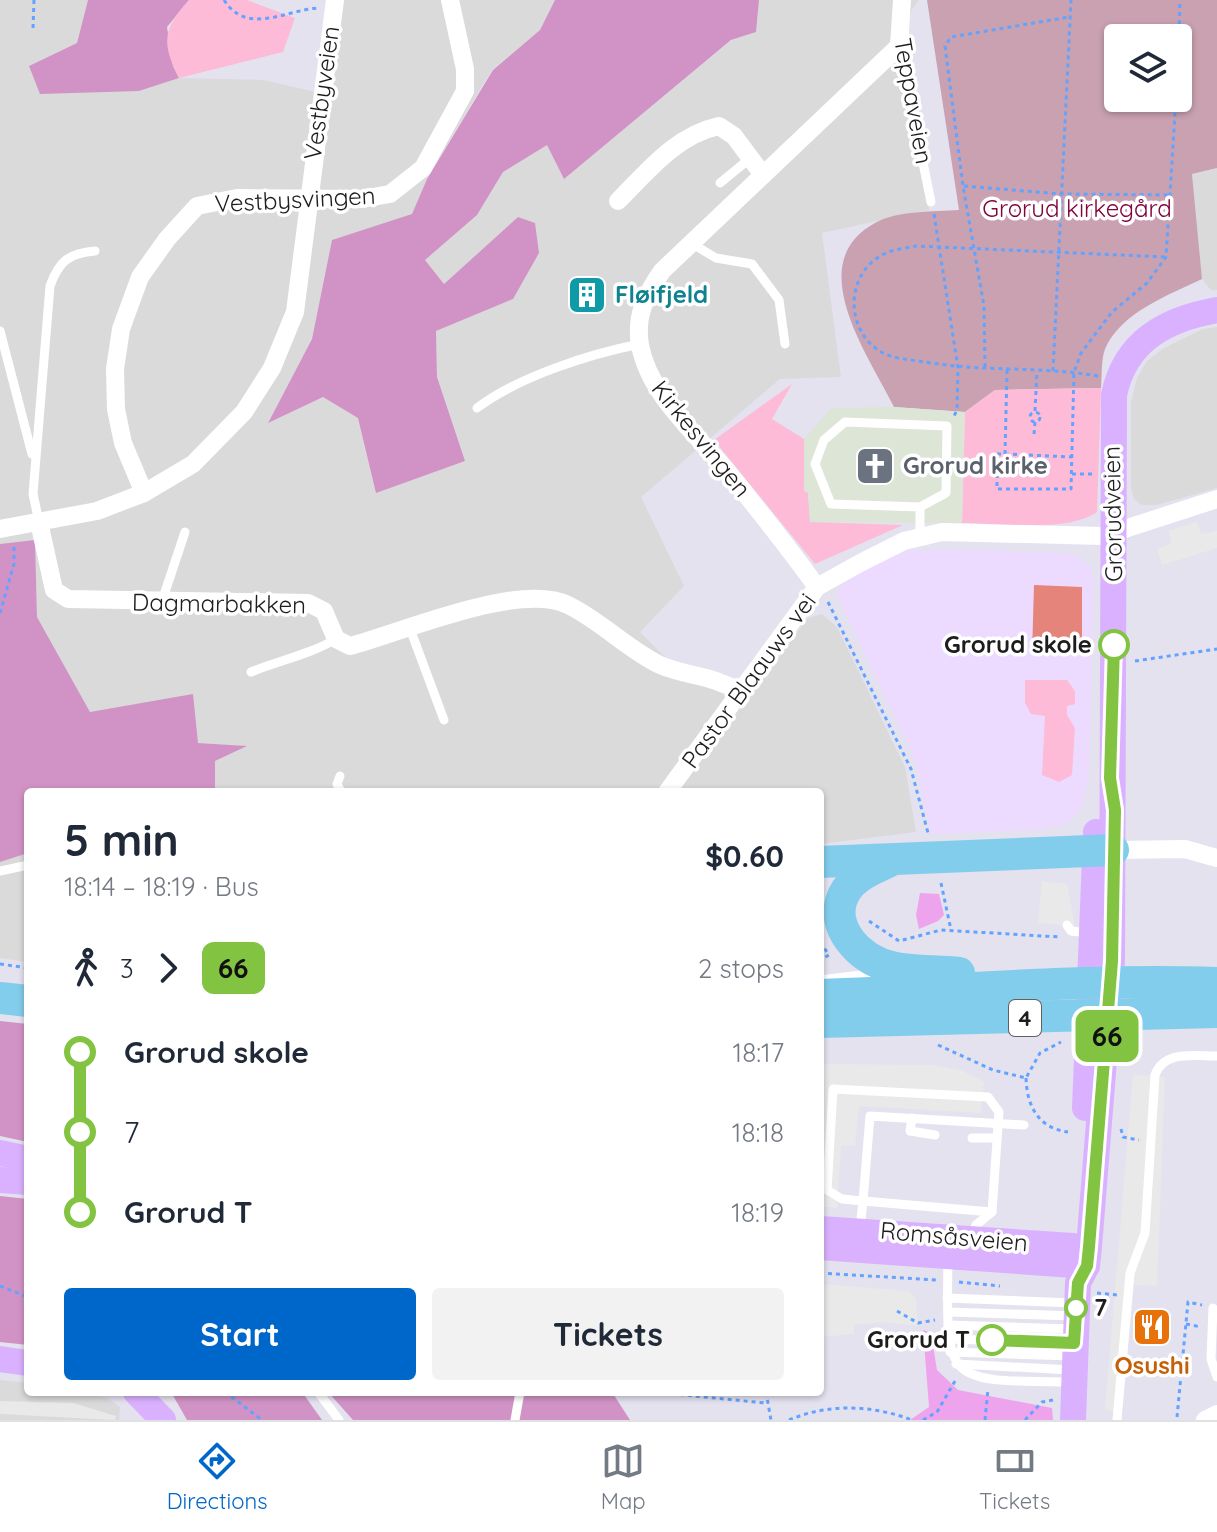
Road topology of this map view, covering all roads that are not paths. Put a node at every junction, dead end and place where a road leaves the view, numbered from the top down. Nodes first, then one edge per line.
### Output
1 (450, 0) edge
2 (902, 0) edge
3 (334, 4) edge
4 (899, 46) junction
5 (748, 160) junction
6 (763, 175) junction
7 (720, 183) dead end
8 (309, 197) junction
9 (618, 201) dead end
10 (931, 202) road end
11 (691, 243) junction
12 (95, 251) dead end
13 (1217, 310) edge
14 (0, 331) edge
15 (640, 344) junction
16 (785, 344) dead end
17 (477, 408) dead end
18 (35, 469) junction
19 (144, 493) junction
20 (1217, 499) edge
21 (920, 507) junction
22 (39, 522) junction
23 (7, 528) edge
24 (185, 532) dead end
25 (1114, 533) junction
26 (920, 538) junction
27 (817, 587) junction
28 (161, 602) junction
29 (409, 626) junction
30 (336, 639) junction
31 (251, 672) dead end
32 (740, 692) junction
33 (444, 720) dead end
34 (340, 776) dead end
35 (339, 788) edge
36 (670, 788) edge
37 (1110, 850) junction
38 (1217, 858) edge
39 (24, 866) edge
40 (0, 871) edge
41 (840, 872) edge
42 (1067, 925) dead end
43 (1092, 933) junction
44 (1102, 961) junction
45 (901, 970) junction
46 (1217, 983) edge
47 (1049, 984) junction
48 (0, 998) edge
49 (24, 1001) edge
50 (824, 1004) edge
51 (1217, 1012) edge
52 (1217, 1056) edge
53 (824, 1089) edge
54 (833, 1089) junction
55 (912, 1118) junction
56 (998, 1124) junction
57 (1024, 1125) dead end
58 (935, 1135) dead end
59 (972, 1138) dead end
60 (997, 1138) junction
61 (0, 1153) edge
62 (24, 1158) edge
63 (824, 1179) edge
64 (0, 1180) edge
65 (24, 1182) edge
66 (824, 1190) edge
67 (863, 1201) junction
68 (992, 1212) junction
69 (824, 1230) edge
70 (859, 1240) junction
71 (824, 1246) edge
72 (959, 1248) junction
73 (947, 1298) junction
74 (1213, 1308) dead end
75 (948, 1312) junction
76 (1076, 1321) edge
77 (948, 1325) junction
78 (948, 1339) junction
79 (950, 1352) junction
80 (0, 1359) edge
81 (24, 1362) edge
82 (1217, 1377) edge
83 (140, 1396) edge
84 (321, 1396) edge
85 (519, 1396) edge
86 (1217, 1414) edge
87 (163, 1420) edge
88 (339, 1420) edge
89 (515, 1420) edge
90 (1117, 1420) edge
91 (1205, 1420) edge

1 - 8 street, Vestbysvingen
2 - 4 street, Teppaveien
3 - 8 street, Vestbyveien
4 - 6 street, Kirkesvingen
4 - 10 lane, Teppaveien
5 - 6 street
5 - 7 lane
5 - 9 street
6 - 11 street, Kirkesvingen
8 - 19 street, Vestbyveien
8 - 19 street, Vestbysvingen
11 - 15 street, Kirkesvingen
11 - 16 lane
12 - 18 lane
13 - 25 street, Grorudveien
14 - 18 lane
15 - 17 lane
15 - 27 street, Kirkesvingen
18 - 22 lane
19 - 22 street, Vestbyveien
20 - 25 street, Pastor Blaauws vei
21 - 21 lane
21 - 26 lane
22 - 23 street, Vestbyveien
22 - 28 street, Dagmarbakken
24 - 28 lane
25 - 26 street, Pastor Blaauws vei
25 - 37 street, Grorudveien
26 - 27 street, Pastor Blaauws vei
27 - 32 street, Pastor Blaauws vei
28 - 30 street, Dagmarbakken
29 - 30 street, Dagmarbakken
29 - 32 street, Dagmarbakken
29 - 33 lane
30 - 31 lane
32 - 36 street, Pastor Blaauws vei
34 - 35 lane
37 - 38 street
37 - 41 highway
37 - 43 street, Grorudveien
37 - 44 street, Grorudveien
39 - 40 lane
41 - 45 highway
42 - 43 lane
43 - 44 street, Grorudveien
44 - 76 street
45 - 47 highway
45 - 50 lane
46 - 47 highway, 4
47 - 50 highway, 4
48 - 49 highway
50 - 51 highway, 4
52 - 90 lane
53 - 54 lane
54 - 56 lane
54 - 63 lane
55 - 56 lane
55 - 58 lane
55 - 67 lane
56 - 57 lane
56 - 60 lane
59 - 60 lane
60 - 68 lane
61 - 62 street
64 - 65 street
66 - 67 lane
67 - 68 lane
67 - 70 lane
68 - 72 lane
69 - 70 street, Romsåsveien
70 - 71 street, Romsåsveien
70 - 72 street, Romsåsveien
72 - 73 lane
72 - 76 street, Romsåsveien
73 - 75 lane
73 - 76 lane
74 - 82 lane
75 - 76 lane
75 - 77 lane
76 - 77 lane
76 - 78 lane
76 - 79 lane
76 - 79 lane
77 - 78 lane
78 - 79 lane
80 - 81 street
83 - 87 street
84 - 88 lane
85 - 89 lane
86 - 91 street

